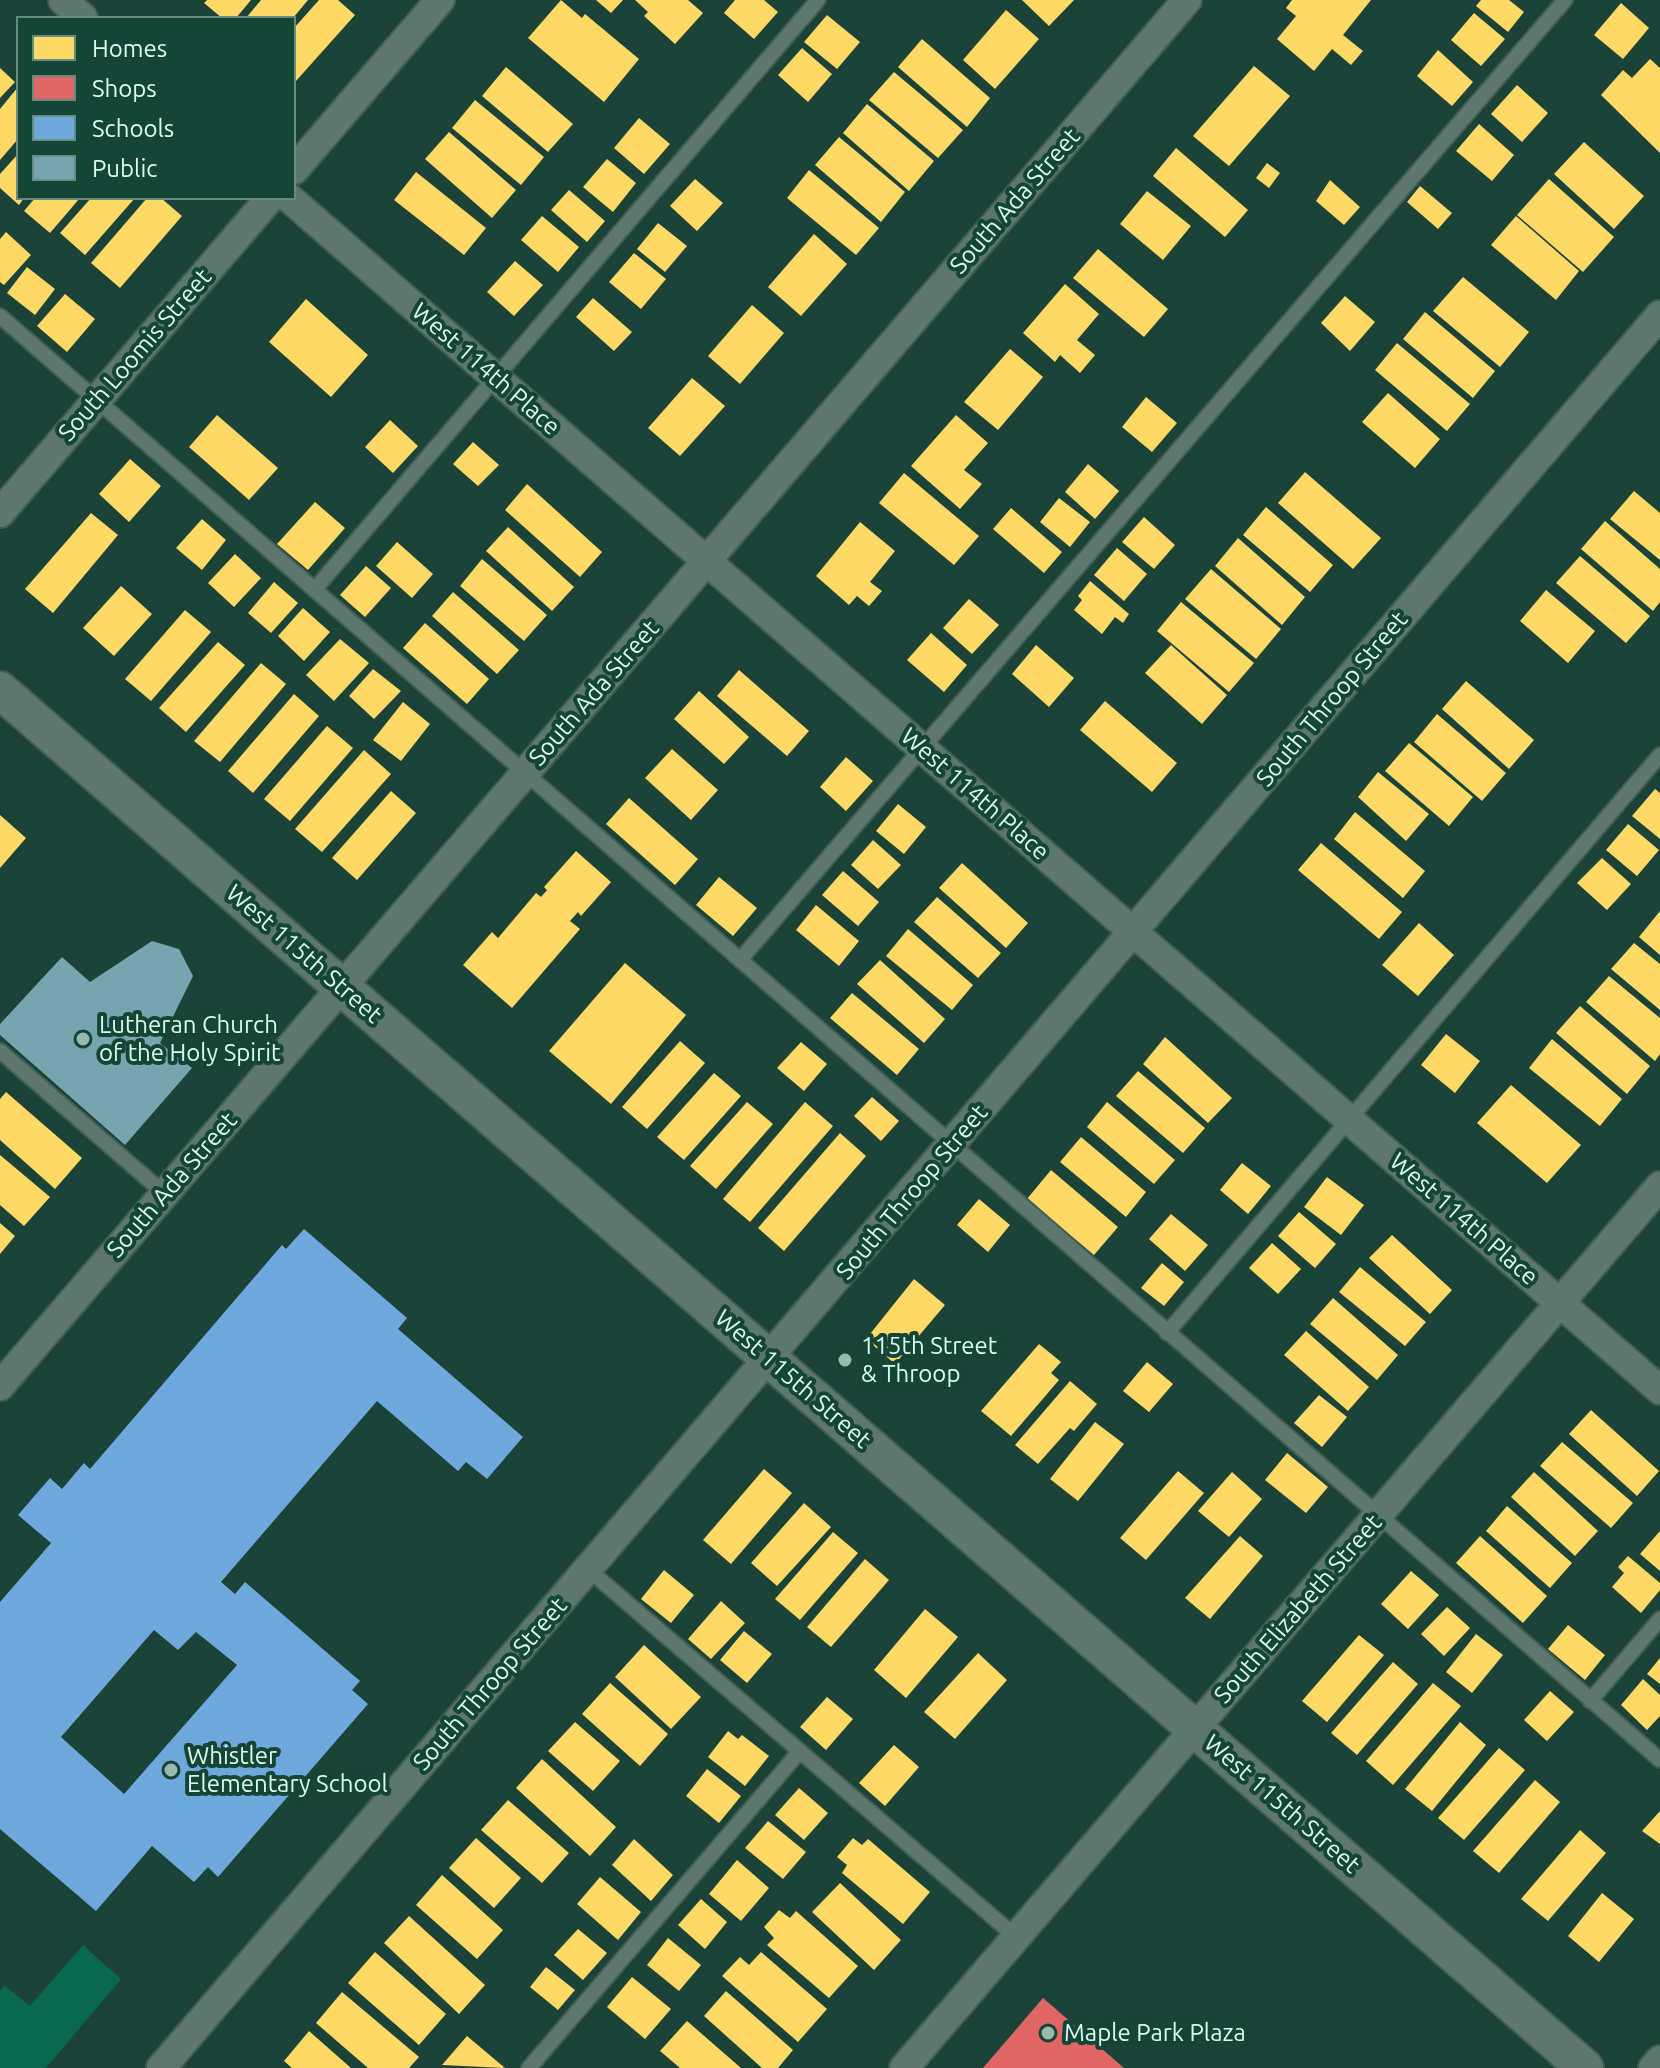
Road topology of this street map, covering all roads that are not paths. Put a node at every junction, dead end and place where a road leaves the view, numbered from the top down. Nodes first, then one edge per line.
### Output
1 (63, 0) edge
2 (440, 0) edge
3 (818, 0) edge
4 (1187, 0) edge
5 (1565, 0) edge
6 (81, 16) edge
7 (296, 168) edge
8 (268, 200) edge
9 (291, 200) edge
10 (1660, 315) edge
11 (0, 316) edge
12 (496, 378) junction
13 (97, 401) junction
14 (0, 513) edge
15 (707, 561) junction
16 (315, 589) junction
17 (0, 690) edge
18 (922, 748) junction
19 (1660, 755) edge
20 (526, 772) junction
21 (1134, 932) junction
22 (740, 960) junction
23 (342, 987) junction
24 (0, 1051) edge
25 (1349, 1119) junction
26 (951, 1146) junction
27 (1660, 1186) edge
28 (165, 1194) junction
29 (1560, 1303) junction
30 (1167, 1333) junction
31 (770, 1359) junction
32 (0, 1386) edge
33 (1660, 1390) edge
34 (1376, 1516) junction
35 (589, 1570) junction
36 (1660, 1619) edge
37 (1590, 1701) junction
38 (1195, 1729) junction
39 (800, 1751) junction
40 (1660, 1760) edge
41 (1016, 1937) junction
42 (1660, 2060) edge
43 (161, 2068) edge
44 (529, 2068) edge
45 (904, 2068) edge
46 (1585, 2068) edge
47 (1653, 2068) edge

1 - 6 street
2 - 7 street
3 - 12 lane
4 - 15 street, South Ada Street
5 - 18 lane
8 - 13 street, South Loomis Street
9 - 12 street, West 114th Place
10 - 21 street, South Throop Street
11 - 13 lane
12 - 15 street, West 114th Place
12 - 16 lane
13 - 14 street, South Loomis Street
13 - 16 lane
15 - 18 street, West 114th Place
15 - 20 street, South Ada Street
16 - 20 lane
17 - 23 street, West 115th Street
18 - 21 street, West 114th Place
18 - 22 lane
19 - 25 lane
20 - 22 lane
20 - 23 street, South Ada Street
21 - 25 street, West 114th Place
21 - 26 street, South Throop Street
22 - 26 lane
23 - 28 street, South Ada Street
23 - 31 street, West 115th Street
24 - 28 lane
25 - 29 street, West 114th Place
25 - 30 lane
26 - 30 lane
26 - 31 street, South Throop Street
27 - 29 street, South Elizabeth Street
28 - 32 street, South Ada Street
29 - 33 street, West 114th Place
29 - 34 street, South Elizabeth Street
30 - 34 lane
31 - 35 street, South Throop Street
31 - 38 street, West 115th Street
34 - 37 lane
34 - 38 street, South Elizabeth Street
35 - 39 lane
35 - 43 street, South Throop Street
36 - 37 lane
37 - 40 lane
38 - 41 street, South Elizabeth Street
38 - 46 street, West 115th Street
39 - 41 lane
39 - 44 lane
41 - 45 street, South Elizabeth Street
42 - 47 street

